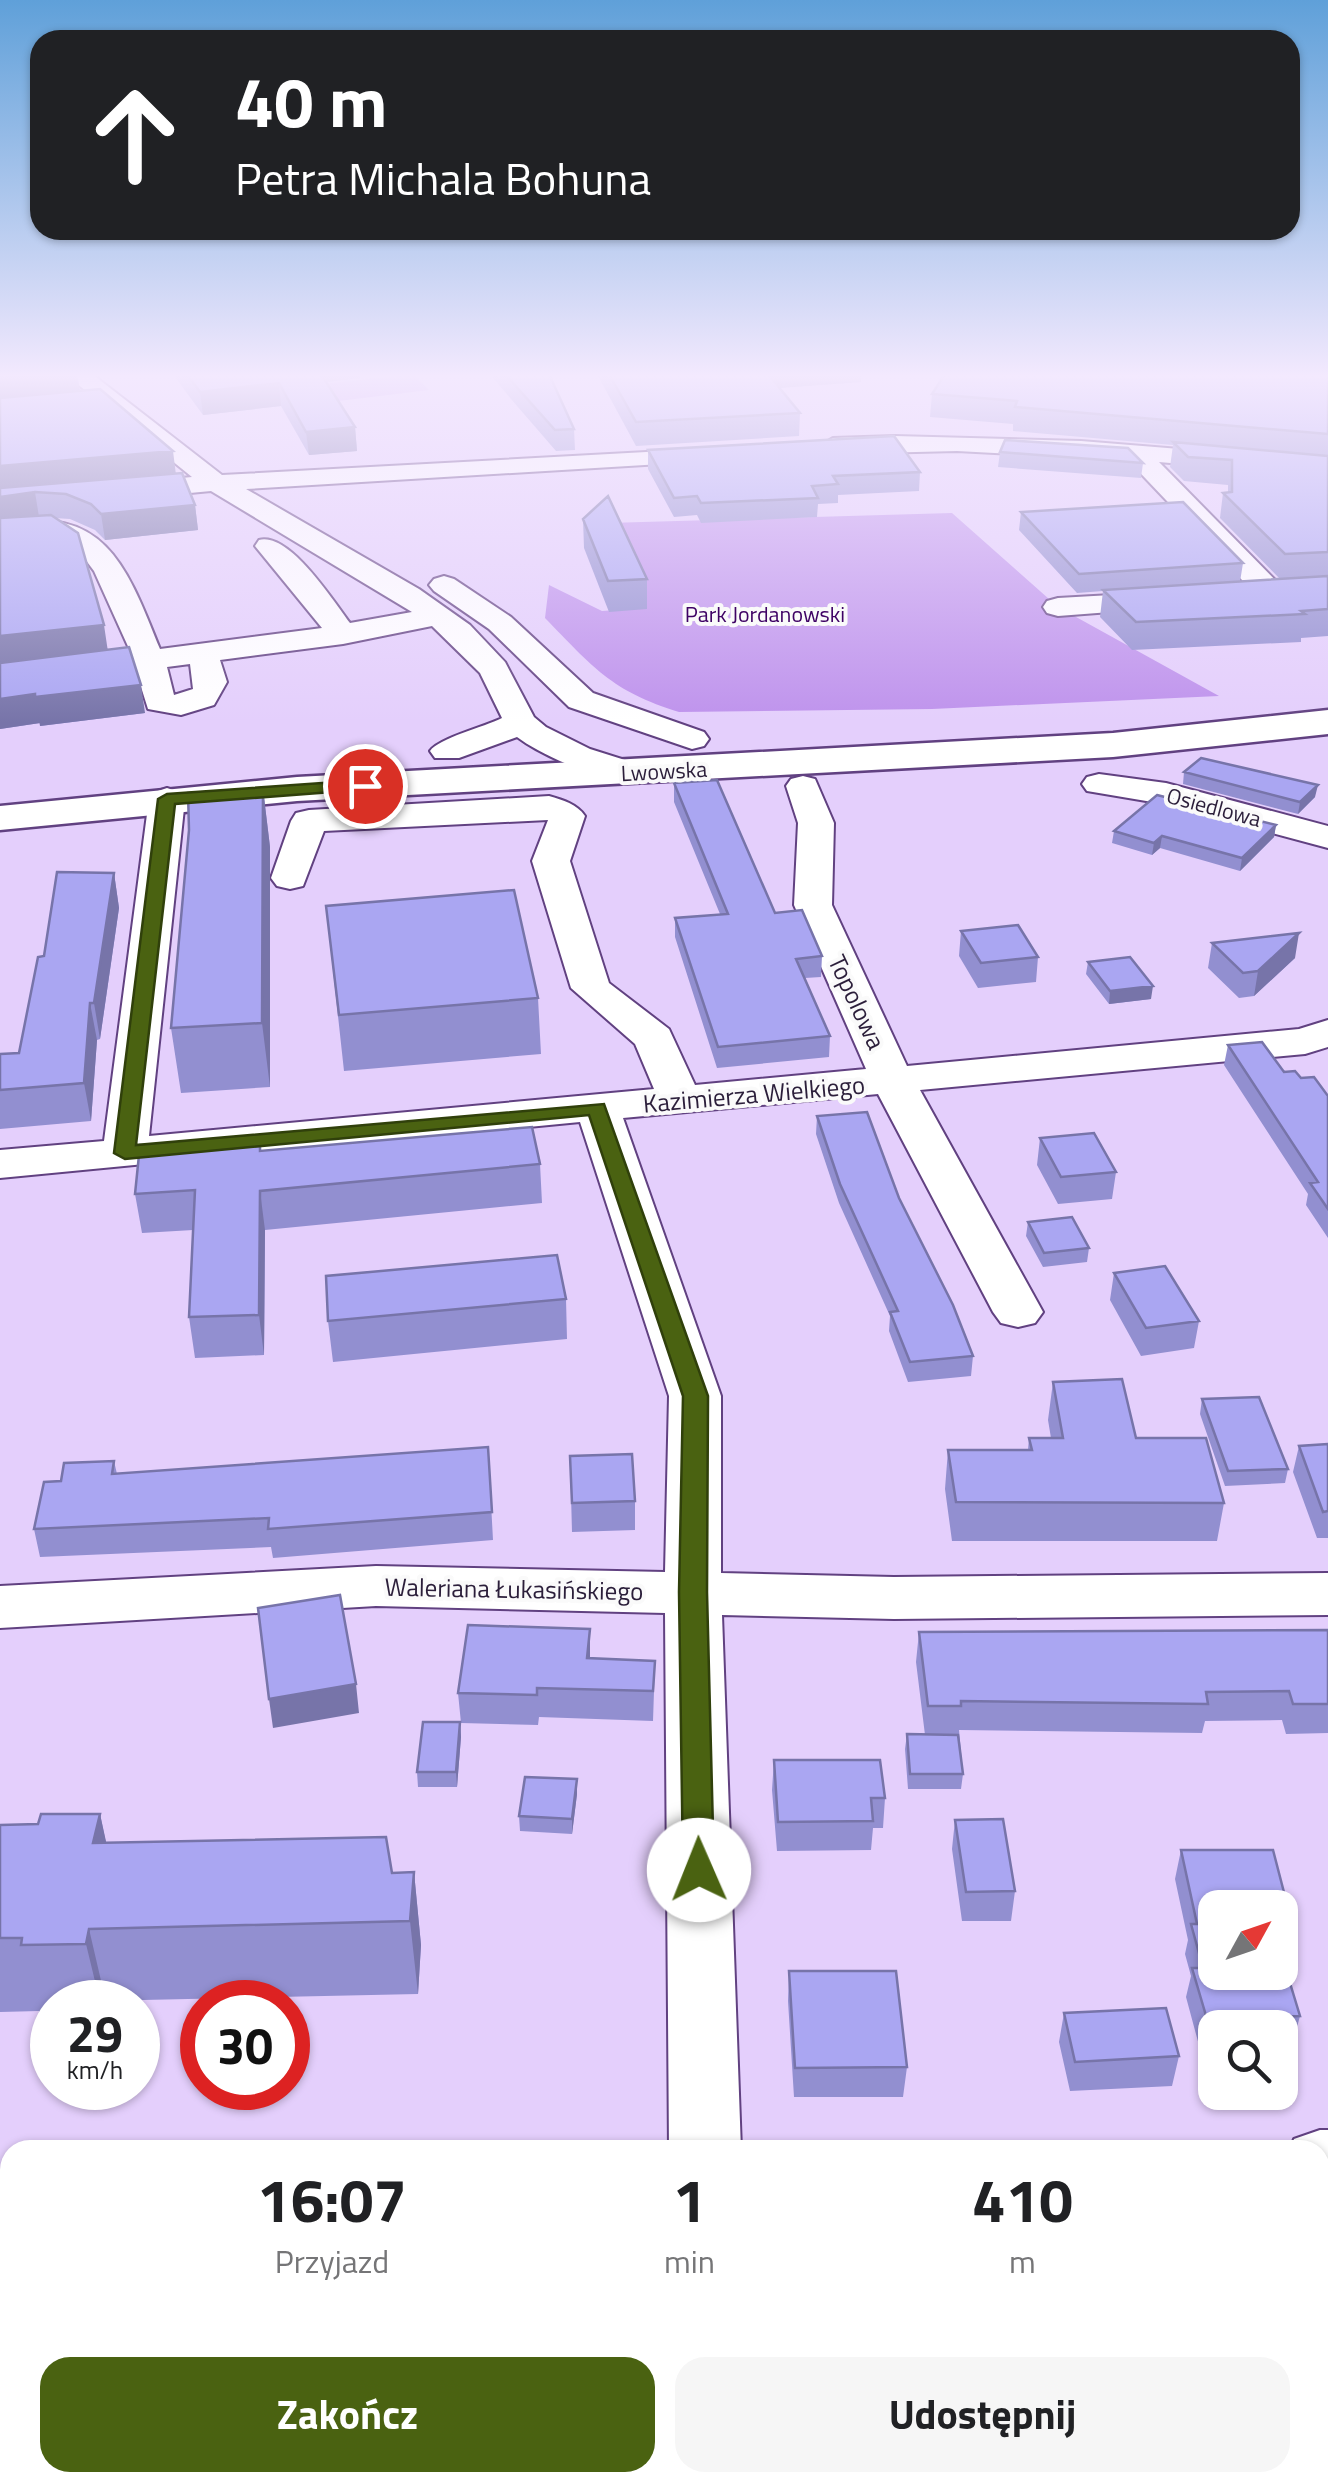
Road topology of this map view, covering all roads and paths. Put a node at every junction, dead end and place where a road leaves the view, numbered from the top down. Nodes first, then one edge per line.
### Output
1 (137, 490) edge
2 (228, 490) edge
3 (282, 490) edge
4 (1172, 490) edge
5 (0, 503) edge
6 (0, 533) edge
7 (268, 546) dead end
8 (1310, 592) edge
9 (1272, 594) junction
10 (1233, 596) edge
11 (1194, 599) edge
12 (1058, 607) dead end
13 (439, 616) junction
14 (342, 634) junction
15 (201, 654) junction
16 (149, 660) junction
17 (85, 668) edge
18 (1328, 698) edge
19 (581, 700) junction
20 (520, 722) junction
21 (1328, 722) edge
22 (692, 739) junction
23 (556, 746) junction
24 (456, 766) junction
25 (632, 773) junction
26 (1099, 784) dead end
27 (802, 786) dead end
28 (0, 793) edge
29 (167, 799) junction
30 (0, 818) edge
31 (1328, 838) edge
32 (290, 878) dead end
33 (1320, 1049) edge
34 (893, 1080) junction
35 (680, 1100) junction
36 (597, 1108) junction
37 (125, 1153) junction
38 (0, 1164) edge
39 (1018, 1312) dead end
40 (693, 1592) junction
41 (1328, 1594) edge
42 (0, 1606) edge
43 (705, 2140) edge

1 - 5 street
2 - 13 street
3 - 19 street
4 - 9 street
6 - 16 street
7 - 14 street
8 - 9 street
9 - 10 street
11 - 12 street
13 - 14 street
13 - 20 street
14 - 15 street
15 - 16 street
15 - 16 street
16 - 17 street
18 - 22 main road, Lwowska
19 - 22 street
19 - 23 street
20 - 23 street
20 - 24 street
21 - 25 main road, Lwowska
22 - 23 main road, Lwowska
23 - 24 main road, Lwowska
23 - 25 street
24 - 25 main road, Lwowska
24 - 28 main road, Lwowska
24 - 29 main road, Lwowska
26 - 31 street, Osiedlowa
27 - 34 street, Topolowa
29 - 30 main road, Lwowska
29 - 37 street
32 - 35 street
33 - 34 street, Kazimierza Wielkiego
34 - 35 street, Kazimierza Wielkiego
34 - 39 street, Topolowa
35 - 36 street, Kazimierza Wielkiego
36 - 37 street, Kazimierza Wielkiego
36 - 40 street
37 - 38 street, Kazimierza Wielkiego
40 - 41 street, Waleriana Łukasińskiego
40 - 42 street, Waleriana Łukasińskiego
40 - 43 street

